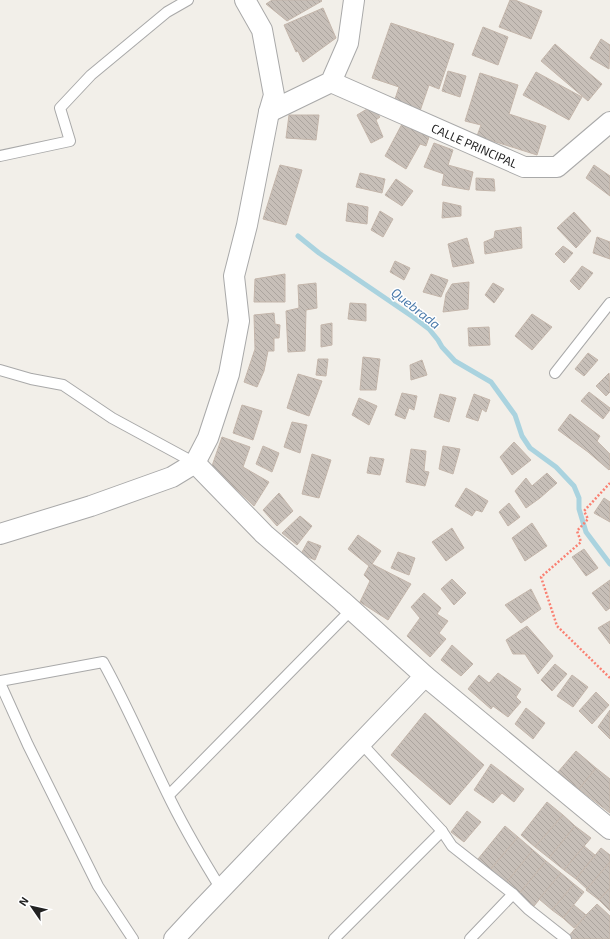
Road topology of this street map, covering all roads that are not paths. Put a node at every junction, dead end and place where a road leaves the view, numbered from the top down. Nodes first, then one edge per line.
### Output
1 (188, 0) edge
2 (245, 0) edge
3 (354, 0) edge
4 (331, 82) junction
5 (269, 112) junction
6 (610, 122) edge
7 (0, 156) edge
8 (610, 303) edge
9 (0, 370) edge
10 (555, 373) dead end
11 (195, 463) junction
12 (0, 534) edge
13 (352, 610) junction
14 (425, 676) junction
15 (0, 682) edge
16 (362, 743) junction
17 (169, 795) junction
18 (610, 829) edge
19 (442, 831) junction
20 (221, 889) junction
21 (512, 894) junction
22 (133, 939) edge
23 (174, 939) edge
24 (334, 939) edge
25 (470, 939) edge
26 (566, 939) edge

1 - 7 lane
2 - 5 street
3 - 4 street
4 - 5 street
4 - 6 street, CALLE PRINCIPAL
5 - 11 street
8 - 10 lane
9 - 11 lane
11 - 12 street
11 - 13 street
13 - 14 street
13 - 17 lane
14 - 16 street
14 - 18 street
15 - 17 lane
15 - 22 lane
16 - 19 lane
16 - 20 street
17 - 20 lane
19 - 21 lane
19 - 24 lane
20 - 23 street
21 - 25 lane
21 - 26 lane

